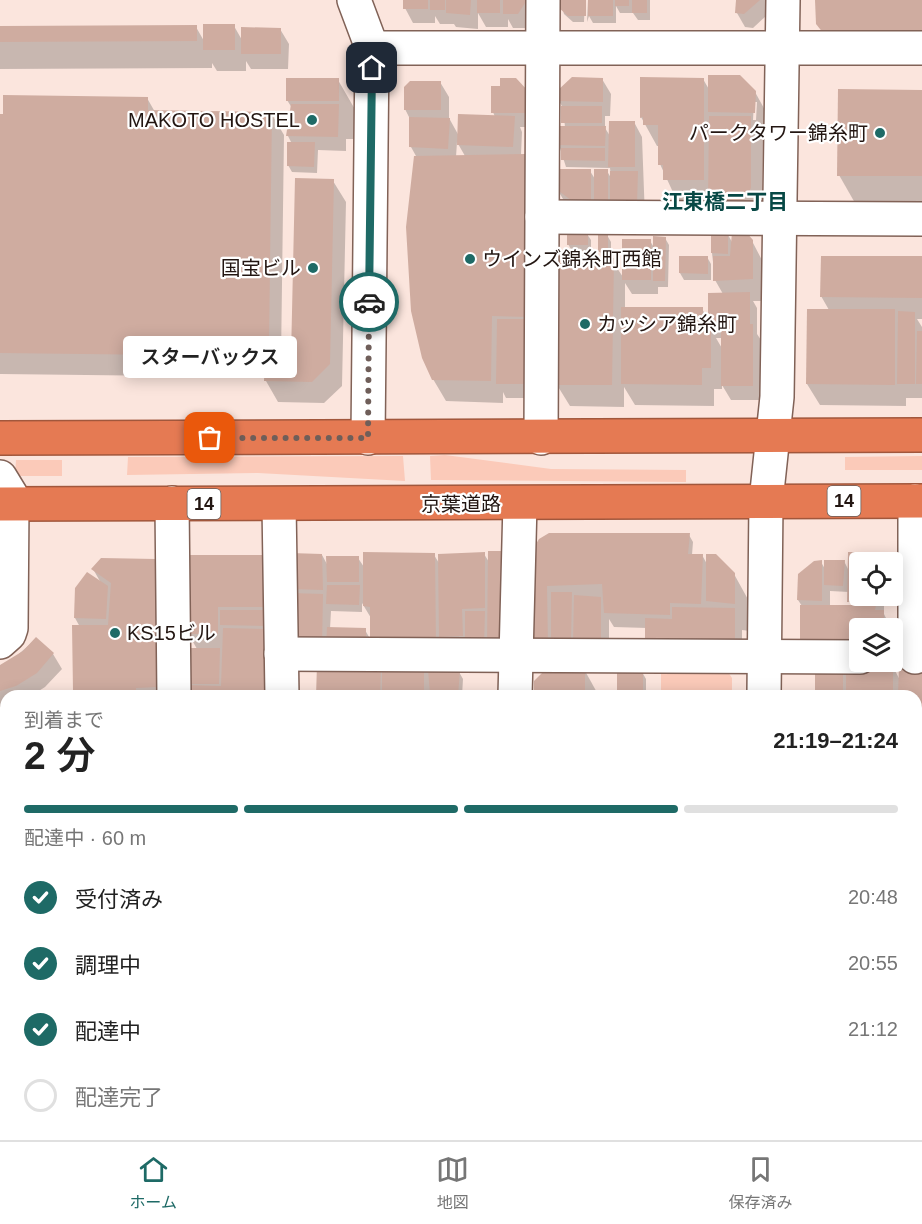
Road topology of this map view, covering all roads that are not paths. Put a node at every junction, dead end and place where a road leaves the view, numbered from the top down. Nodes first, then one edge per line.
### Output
1 (354, 0) edge
2 (543, 0) edge
3 (783, 0) edge
4 (544, 47) junction
5 (372, 48) junction
6 (782, 48) junction
7 (922, 48) edge
8 (542, 217) junction
9 (922, 219) edge
10 (778, 220) junction
11 (922, 435) edge
12 (772, 436) junction
13 (0, 438) edge
14 (368, 438) junction
15 (541, 438) junction
16 (4, 495) edge
17 (766, 501) junction
18 (918, 501) edge
19 (520, 503) junction
20 (172, 504) junction
21 (279, 504) junction
22 (0, 642) edge
23 (281, 654) junction
24 (516, 656) junction
25 (764, 657) junction
26 (849, 657) edge
27 (910, 657) edge
28 (174, 690) edge
29 (282, 690) edge
30 (515, 690) edge
31 (764, 690) edge

1 - 5 street
2 - 4 street
3 - 6 street
4 - 5 street
4 - 6 street
4 - 8 street
5 - 14 street
6 - 7 street
6 - 10 street
8 - 10 street
8 - 15 street
9 - 10 street
10 - 12 street
11 - 12 highway
12 - 15 highway
12 - 17 street
13 - 14 highway
14 - 15 highway
16 - 20 highway, 京葉道路 / 14
16 - 22 street
17 - 18 highway, 京葉道路 / 14
17 - 19 highway, 京葉道路 / 14
17 - 25 street
18 - 27 street
19 - 21 highway, 京葉道路 / 14
19 - 24 street
20 - 21 highway, 京葉道路 / 14
20 - 28 street
21 - 23 street
23 - 24 street
23 - 29 street
24 - 25 street
24 - 30 street
25 - 26 street
25 - 31 street

